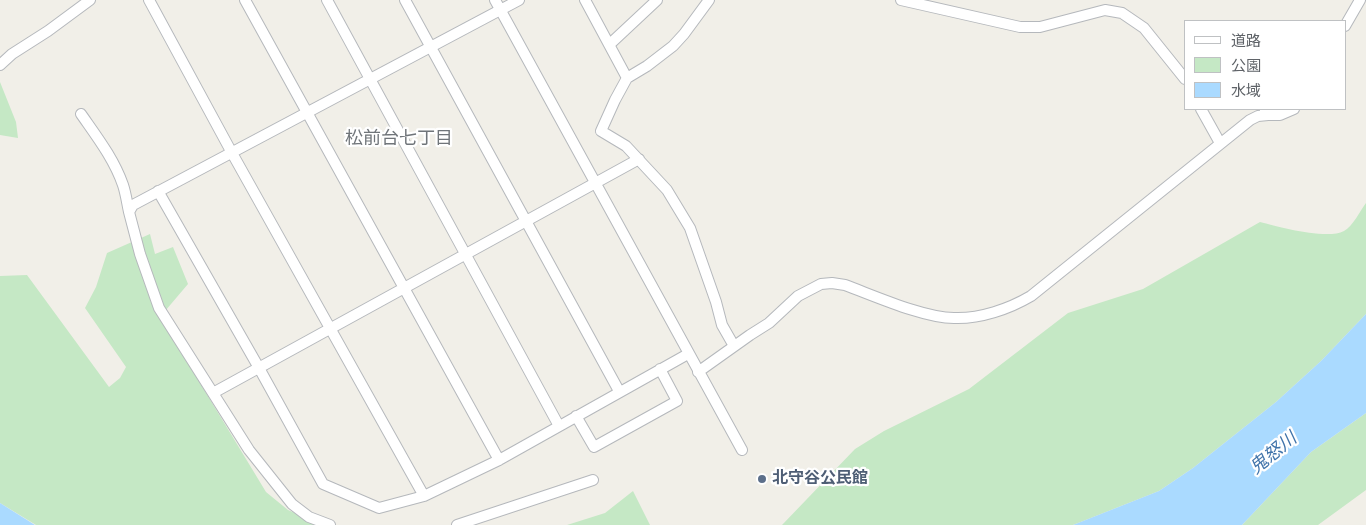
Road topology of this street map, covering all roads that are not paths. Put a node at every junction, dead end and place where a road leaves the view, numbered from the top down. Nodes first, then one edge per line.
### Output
1 (90, 0) edge
2 (149, 0) edge
3 (245, 0) edge
4 (327, 0) edge
5 (405, 0) edge
6 (495, 0) edge
7 (518, 0) edge
8 (585, 0) edge
9 (657, 0) edge
10 (710, 0) edge
11 (901, 0) edge
12 (1360, 0) edge
13 (500, 10) junction
14 (1346, 24) edge
15 (610, 44) junction
16 (430, 47) junction
17 (0, 65) edge
18 (627, 78) junction
19 (1184, 78) edge
20 (370, 79) junction
21 (1202, 110) edge
22 (1292, 110) edge
23 (1266, 112) edge
24 (307, 113) junction
25 (81, 114) dead end
26 (1220, 143) junction
27 (232, 153) junction
28 (639, 160) junction
29 (596, 184) junction
30 (158, 191) junction
31 (129, 212) junction
32 (526, 222) junction
33 (466, 255) junction
34 (404, 288) junction
35 (331, 328) junction
36 (734, 346) junction
37 (688, 354) junction
38 (259, 368) junction
39 (660, 369) junction
40 (698, 372) junction
41 (619, 392) junction
42 (213, 393) junction
43 (576, 416) junction
44 (559, 426) junction
45 (742, 450) dead end
46 (499, 460) junction
47 (592, 480) dead end
48 (424, 496) junction
49 (330, 525) edge
50 (457, 525) edge

1 - 17 street
2 - 27 street
3 - 24 street
4 - 20 street
5 - 16 street
6 - 13 street
7 - 13 street
8 - 15 street
9 - 15 street
10 - 18 street
11 - 19 street
12 - 14 street
13 - 16 street
13 - 29 street
15 - 18 street
16 - 20 street
16 - 32 street
18 - 28 street
20 - 24 street
20 - 33 street
21 - 26 street
22 - 23 street
23 - 26 street
24 - 27 street
24 - 34 street
25 - 31 street
26 - 36 street
27 - 30 street
27 - 35 street
28 - 29 street
28 - 36 street
29 - 32 street
29 - 37 street
30 - 31 street
30 - 38 street
31 - 42 street
32 - 33 street
32 - 41 street
33 - 34 street
33 - 44 street
34 - 35 street
34 - 46 street
35 - 38 street
35 - 48 street
36 - 40 street
37 - 39 street
37 - 40 street
38 - 42 street
38 - 48 street
39 - 41 street
39 - 43 street
40 - 45 street
41 - 43 street
42 - 49 street
43 - 44 street
44 - 46 street
46 - 48 street
47 - 50 street

